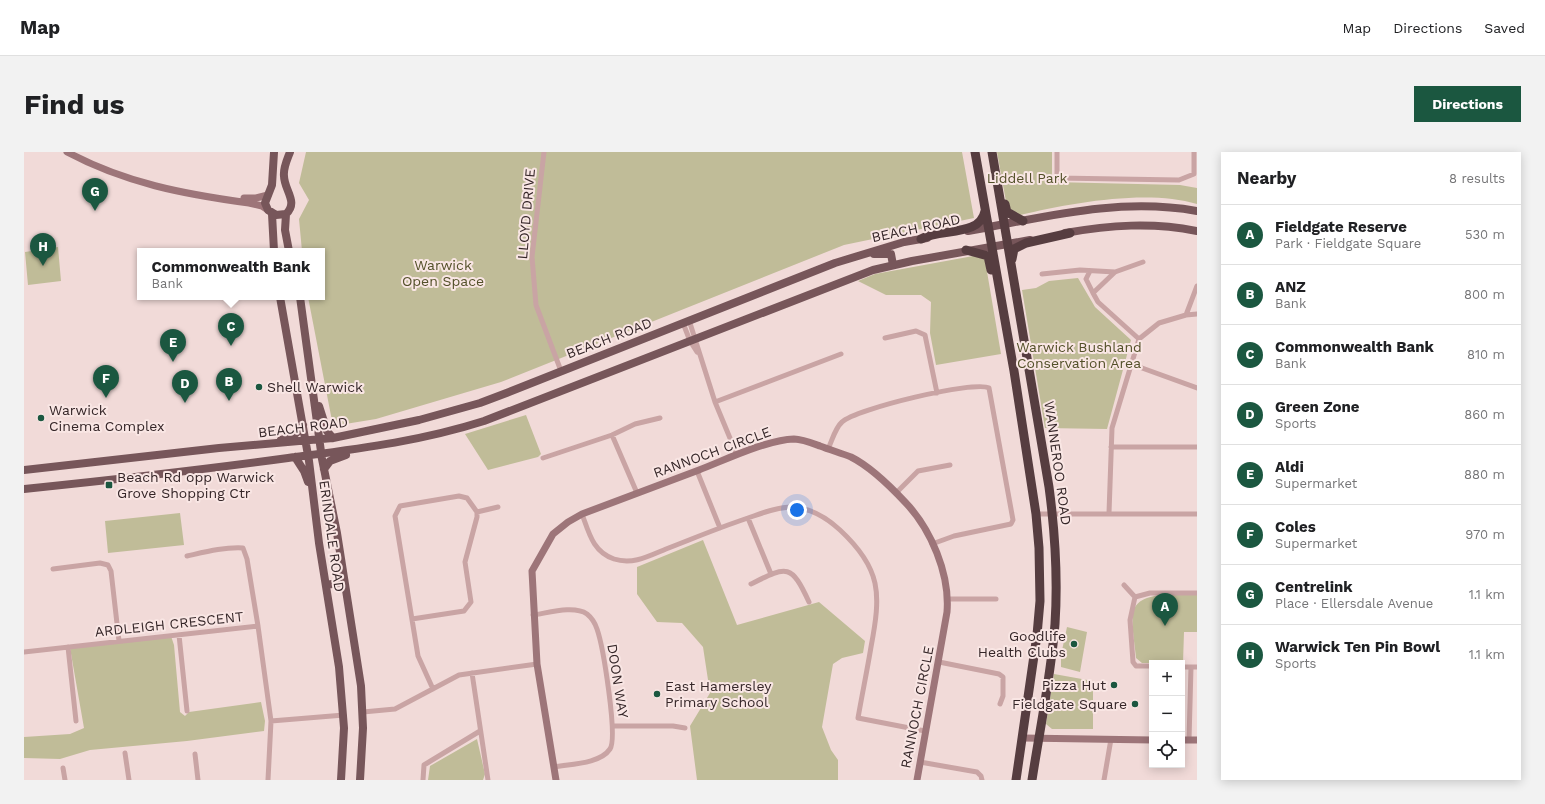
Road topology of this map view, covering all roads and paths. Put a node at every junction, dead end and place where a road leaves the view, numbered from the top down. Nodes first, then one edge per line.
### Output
1 (67, 152) edge
2 (75, 152) edge
3 (274, 152) edge
4 (290, 152) edge
5 (544, 152) edge
6 (975, 152) edge
7 (993, 152) edge
8 (1057, 152) edge
9 (1194, 152) edge
10 (286, 191) junction
11 (269, 193) junction
12 (986, 210) junction
13 (1197, 211) edge
14 (270, 212) junction
15 (286, 214) junction
16 (1023, 221) junction
17 (1005, 225) junction
18 (989, 227) junction
19 (1197, 230) edge
20 (1070, 233) junction
21 (921, 239) junction
22 (1008, 243) junction
23 (992, 246) junction
24 (274, 248) edge
25 (288, 248) edge
26 (966, 250) junction
27 (853, 257) junction
28 (1012, 261) junction
29 (1143, 262) dead end
30 (893, 265) junction
31 (1090, 271) junction
32 (1115, 272) junction
33 (1042, 274) dead end
34 (1197, 286) edge
35 (1092, 293) junction
36 (281, 300) edge
37 (300, 300) edge
38 (1004, 312) junction
39 (1197, 314) edge
40 (1186, 315) junction
41 (686, 322) junction
42 (885, 338) dead end
43 (1139, 339) junction
44 (693, 340) junction
45 (841, 354) dead end
46 (1131, 364) junction
47 (310, 367) junction
48 (561, 371) junction
49 (1197, 388) edge
50 (937, 393) junction
51 (715, 402) junction
52 (660, 418) dead end
53 (303, 425) junction
54 (612, 435) junction
55 (332, 438) junction
56 (320, 440) junction
57 (306, 441) junction
58 (252, 446) junction
59 (374, 447) junction
60 (1197, 447) edge
61 (1111, 448) junction
62 (828, 449) junction
63 (322, 454) junction
64 (308, 455) junction
65 (737, 455) junction
66 (295, 457) junction
67 (543, 458) dead end
68 (950, 465) dead end
69 (324, 469) junction
70 (24, 470) edge
71 (697, 471) junction
72 (24, 489) edge
73 (637, 493) junction
74 (896, 493) junction
75 (498, 507) dead end
76 (477, 512) junction
77 (1052, 512) junction
78 (1109, 513) junction
79 (582, 514) junction
80 (1036, 514) junction
81 (1197, 514) edge
82 (316, 516) junction
83 (748, 518) junction
84 (720, 528) junction
85 (932, 544) junction
86 (187, 556) dead end
87 (53, 569) dead end
88 (771, 574) junction
89 (344, 582) junction
90 (751, 584) dead end
91 (326, 585) junction
92 (1124, 585) dead end
93 (1197, 593) edge
94 (1135, 597) junction
95 (948, 599) junction
96 (996, 599) dead end
97 (809, 602) dead end
98 (533, 615) junction
99 (412, 619) junction
100 (258, 626) junction
101 (179, 635) junction
102 (119, 641) junction
103 (68, 647) junction
104 (24, 652) edge
105 (939, 662) junction
106 (537, 664) junction
107 (1149, 666) edge
108 (1185, 667) edge
109 (1191, 667) junction
110 (1197, 667) edge
111 (472, 673) junction
112 (433, 689) junction
113 (1000, 704) dead end
114 (187, 711) dead end
115 (363, 712) junction
116 (344, 715) junction
117 (271, 720) junction
118 (76, 721) dead end
119 (613, 726) junction
120 (685, 728) dead end
121 (480, 731) junction
122 (926, 731) junction
123 (1023, 738) junction
124 (1038, 739) junction
125 (1111, 739) junction
126 (1149, 740) edge
127 (1190, 740) edge
128 (124, 753) dead end
129 (195, 754) dead end
130 (920, 762) junction
131 (554, 767) junction
132 (63, 768) dead end
133 (65, 780) edge
134 (129, 780) edge
135 (198, 780) edge
136 (268, 780) edge
137 (341, 780) edge
138 (360, 780) edge
139 (423, 780) edge
140 (488, 780) edge
141 (556, 780) edge
142 (917, 780) edge
143 (982, 780) edge
144 (1016, 780) edge
145 (1032, 780) edge
146 (1104, 780) edge

1 - 14 street
2 - 11 street
3 - 11 main road
4 - 10 main road
5 - 48 street, LLOYD DRIVE
6 - 12 highway, WANNEROO ROAD
7 - 16 highway
7 - 17 highway, WANNEROO ROAD
8 - 9 street
10 - 11 main road
10 - 15 main road
11 - 14 main road
12 - 18 highway, WANNEROO ROAD
12 - 21 highway
13 - 16 main road, BEACH ROAD
14 - 15 main road
14 - 24 main road
15 - 25 main road
16 - 17 main road, BEACH ROAD
17 - 18 main road, BEACH ROAD
17 - 22 highway, WANNEROO ROAD
18 - 21 main road, BEACH ROAD
18 - 23 highway, WANNEROO ROAD
19 - 20 main road, BEACH ROAD
20 - 22 main road, BEACH ROAD
20 - 28 highway
21 - 27 main road, BEACH ROAD
22 - 23 main road, BEACH ROAD
22 - 28 highway, WANNEROO ROAD
23 - 26 main road, BEACH ROAD
23 - 38 highway, WANNEROO ROAD
26 - 30 main road, BEACH ROAD
26 - 38 highway
27 - 30 main road
27 - 41 main road, BEACH ROAD
28 - 77 highway, WANNEROO ROAD
29 - 32 street
30 - 44 main road, BEACH ROAD
31 - 32 street
31 - 33 street
31 - 35 street
32 - 35 street
34 - 40 street
35 - 43 street
36 - 53 main road, ERINDALE ROAD
37 - 47 main road, ERINDALE ROAD
38 - 80 highway, WANNEROO ROAD
39 - 40 street
40 - 43 street
41 - 44 street
41 - 48 main road, BEACH ROAD
42 - 50 street
43 - 46 street
44 - 51 street
44 - 59 main road, BEACH ROAD
45 - 51 street
46 - 49 street
46 - 61 street
47 - 55 main road
47 - 56 main road, ERINDALE ROAD
48 - 55 main road, BEACH ROAD
50 - 62 street
50 - 85 street
51 - 65 street
52 - 54 street
53 - 57 main road, ERINDALE ROAD
53 - 58 main road
54 - 67 street
54 - 73 street
55 - 56 main road, BEACH ROAD
56 - 57 main road, BEACH ROAD
56 - 63 main road, ERINDALE ROAD
57 - 58 main road, BEACH ROAD
57 - 64 main road, ERINDALE ROAD
58 - 70 main road, BEACH ROAD
59 - 63 main road, BEACH ROAD
59 - 69 main road
60 - 61 street
61 - 78 street
62 - 65 street, RANNOCH CIRCLE
62 - 74 street, RANNOCH CIRCLE
63 - 64 main road, BEACH ROAD
63 - 69 main road, ERINDALE ROAD
64 - 66 main road, BEACH ROAD
64 - 82 main road, ERINDALE ROAD
65 - 71 street, RANNOCH CIRCLE
66 - 72 main road, BEACH ROAD
66 - 82 main road
68 - 74 street
69 - 89 main road, ERINDALE ROAD
71 - 73 street, RANNOCH CIRCLE
71 - 84 street
73 - 79 street, RANNOCH CIRCLE
74 - 85 street, RANNOCH CIRCLE
75 - 76 street
76 - 99 street
76 - 99 street
77 - 78 street
77 - 80 street
77 - 124 highway, WANNEROO ROAD
78 - 81 street
79 - 84 street
79 - 98 street, RANNOCH CIRCLE
80 - 123 highway, WANNEROO ROAD
82 - 91 main road, ERINDALE ROAD
83 - 84 street
83 - 88 street
83 - 122 street
85 - 95 street, RANNOCH CIRCLE
86 - 100 street
87 - 102 street
88 - 90 street
88 - 97 street
89 - 91 main road
89 - 115 main road, ERINDALE ROAD
91 - 116 main road, ERINDALE ROAD
92 - 94 street
93 - 94 street
94 - 107 street
95 - 96 street
95 - 105 street, RANNOCH CIRCLE
98 - 106 street, RANNOCH CIRCLE
98 - 119 street, DOON WAY
99 - 112 street
100 - 101 street, ARDLEIGH CRESCENT
100 - 117 street, ARDLEIGH CRESCENT
101 - 102 street, ARDLEIGH CRESCENT
101 - 114 street
102 - 103 street, ARDLEIGH CRESCENT
103 - 104 street, ARDLEIGH CRESCENT
103 - 118 street
105 - 113 street
105 - 122 street, RANNOCH CIRCLE
106 - 111 street
106 - 131 street, RANNOCH CIRCLE
108 - 109 street
109 - 110 street
109 - 127 street
111 - 112 street
111 - 121 street
112 - 115 street
115 - 138 main road, ERINDALE ROAD
116 - 117 street
116 - 137 main road, ERINDALE ROAD
117 - 136 street, ARDLEIGH CRESCENT
119 - 120 street
119 - 131 street, DOON WAY
121 - 139 street
121 - 140 street
122 - 130 street, RANNOCH CIRCLE
123 - 124 street
123 - 144 highway, WANNEROO ROAD
124 - 125 street
124 - 145 highway, WANNEROO ROAD
125 - 126 street
125 - 146 street
128 - 134 street
129 - 135 street
130 - 142 street, RANNOCH CIRCLE
130 - 143 street
131 - 141 street, RANNOCH CIRCLE
132 - 133 street

